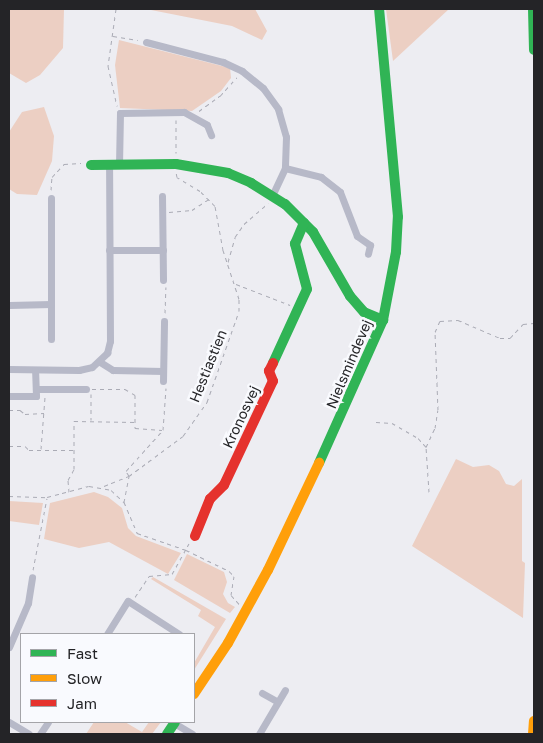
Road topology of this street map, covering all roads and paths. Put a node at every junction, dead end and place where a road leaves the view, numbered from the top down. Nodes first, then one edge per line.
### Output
1 (116, 9) edge
2 (379, 9) edge
3 (533, 9) edge
4 (112, 36) junction
5 (146, 42) joint
6 (534, 50) edge
7 (242, 71) junction
8 (176, 112) junction
9 (120, 113) junction
10 (192, 115) junction
11 (211, 135) dead end
12 (76, 162) dead end
13 (176, 164) junction
14 (91, 165) dead end
15 (114, 165) junction
16 (285, 168) junction
17 (162, 196) dead end
18 (272, 196) junction
19 (51, 198) joint
20 (209, 198) junction
21 (162, 212) junction
22 (304, 223) junction
23 (110, 250) junction
24 (163, 250) junction
25 (368, 254) dead end
26 (227, 263) junction
27 (163, 280) joint
28 (236, 285) junction
29 (9, 304) edge
30 (51, 304) junction
31 (298, 309) junction
32 (383, 320) junction
33 (164, 321) joint
34 (534, 323) edge
35 (52, 339) dead end
36 (100, 362) junction
37 (9, 369) edge
38 (35, 370) junction
39 (163, 371) junction
40 (163, 380) joint
41 (36, 389) junction
42 (45, 389) junction
43 (89, 389) junction
44 (9, 396) edge
45 (9, 410) edge
46 (45, 413) junction
47 (91, 421) junction
48 (135, 422) junction
49 (376, 422) dead end
50 (163, 430) junction
51 (9, 446) edge
52 (426, 447) junction
53 (41, 450) junction
54 (74, 450) junction
55 (129, 476) junction
56 (103, 487) junction
57 (429, 492) dead end
58 (69, 493) junction
59 (9, 496) edge
60 (47, 497) junction
61 (124, 502) junction
62 (195, 536) joint
63 (186, 550) junction
64 (32, 577) joint
65 (128, 602) junction
66 (247, 609) junction
67 (108, 633) edge
68 (177, 633) edge
69 (9, 647) edge
70 (285, 690) dead end
71 (195, 692) edge
72 (262, 693) dead end
73 (278, 702) junction
74 (534, 721) edge
75 (9, 722) edge
76 (47, 723) edge
77 (175, 723) edge
78 (29, 734) edge
79 (40, 734) edge
80 (167, 734) edge
81 (192, 734) edge
82 (259, 734) edge
83 (533, 734) edge

1 - 4 path
2 - 32 street, Nielsmindevej
3 - 6 street
4 - 5 path
4 - 9 path
5 - 7 street
7 - 10 path
7 - 16 street
8 - 9 street
8 - 10 street
8 - 13 path
9 - 15 street
10 - 11 street
12 - 19 path
13 - 15 street
13 - 18 street
13 - 20 path
14 - 15 street
15 - 23 street
16 - 18 street
16 - 25 street
17 - 21 street
18 - 22 street
18 - 26 path
19 - 30 street
20 - 21 path
20 - 26 path, Hestiastien
21 - 24 street
22 - 31 street, Kronosvej
22 - 32 street
23 - 24 street
23 - 36 street
24 - 27 street
26 - 28 path, Hestiastien
27 - 33 path
28 - 31 path
28 - 55 path, Hestiastien
29 - 30 street
30 - 35 street
31 - 62 street, Kronosvej
32 - 66 street, Nielsmindevej
33 - 39 street
34 - 52 path
36 - 38 street
36 - 39 street
37 - 38 street
38 - 41 street
39 - 40 street
40 - 50 path
41 - 42 street
41 - 44 street
42 - 43 street
42 - 46 path
43 - 47 path
43 - 48 path
45 - 46 path
46 - 53 path
47 - 48 path
47 - 54 path
48 - 50 path
49 - 52 path
50 - 55 path
51 - 53 path
52 - 57 path
53 - 54 path
54 - 58 path
55 - 56 path, Hestiastien
55 - 61 path
56 - 58 path, Hestiastien
56 - 61 path
58 - 60 path, Hestiastien
59 - 60 path, Hestiastien
60 - 64 path
61 - 63 path
62 - 63 path
63 - 65 path
63 - 66 path
64 - 69 street
65 - 67 street
65 - 68 street
66 - 71 street, Nielsmindevej
70 - 73 street
72 - 73 street
73 - 82 street
74 - 83 street
75 - 78 street
76 - 79 street
77 - 80 street
77 - 81 street

